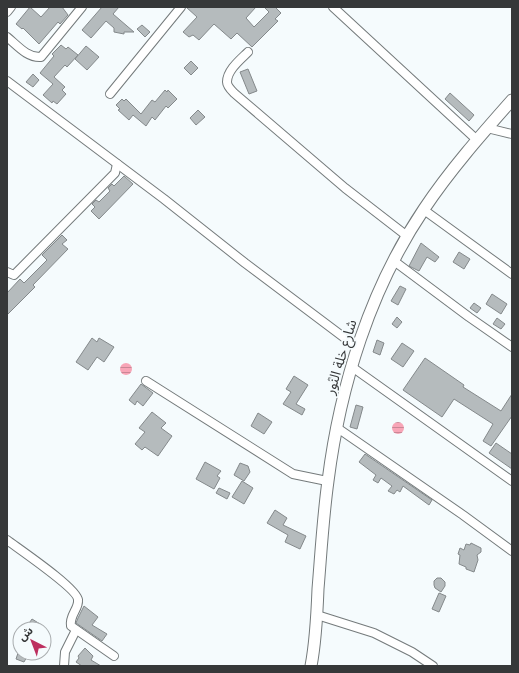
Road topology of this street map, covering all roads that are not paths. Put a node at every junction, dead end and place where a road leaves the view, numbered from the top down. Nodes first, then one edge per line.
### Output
1 (11, 7) edge
2 (82, 7) edge
3 (181, 7) edge
4 (333, 7) edge
5 (7, 12) edge
6 (7, 37) edge
7 (248, 52) dead end
8 (7, 81) edge
9 (110, 94) dead end
10 (512, 100) edge
11 (487, 128) junction
12 (512, 134) edge
13 (477, 140) junction
14 (117, 164) junction
15 (424, 210) junction
16 (408, 236) junction
17 (394, 261) junction
18 (7, 272) edge
19 (512, 274) edge
20 (512, 347) edge
21 (358, 348) junction
22 (352, 367) junction
23 (146, 380) dead end
24 (336, 427) junction
25 (512, 481) edge
26 (328, 482) junction
27 (7, 540) edge
28 (512, 552) edge
29 (317, 615) junction
30 (76, 630) junction
31 (114, 656) dead end
32 (64, 666) edge
33 (311, 666) edge
34 (433, 666) edge

1 - 5 street
2 - 6 street
3 - 9 street
4 - 13 street
7 - 16 street
8 - 14 street
10 - 11 street, شارع خلة النور
11 - 12 street
11 - 13 street, شارع خلة النور
13 - 15 street, شارع خلة النور
14 - 18 street
14 - 21 street
15 - 16 street, شارع خلة النور
15 - 19 street
16 - 17 street, شارع خلة النور
17 - 20 street
17 - 21 street, شارع خلة النور
21 - 22 street, شارع خلة النور
22 - 24 street, شارع خلة النور
22 - 25 street
23 - 26 street
24 - 26 street, شارع خلة النور
24 - 28 street
26 - 29 street, شارع خلة النور
27 - 30 street
29 - 33 street, شارع خلة النور
29 - 34 street
30 - 31 street
30 - 32 street

